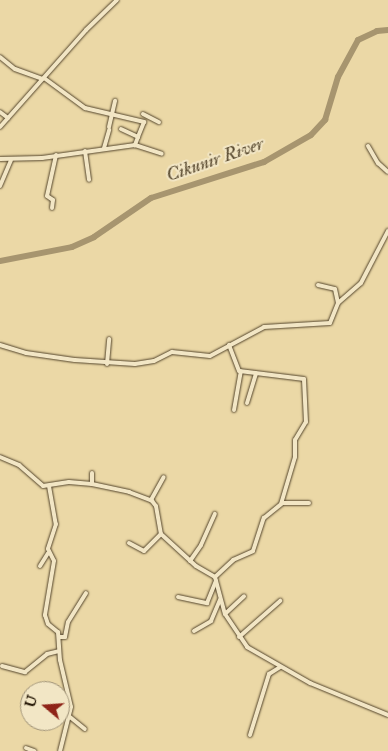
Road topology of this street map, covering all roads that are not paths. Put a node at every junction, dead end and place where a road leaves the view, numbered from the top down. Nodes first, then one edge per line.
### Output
1 (117, 0) edge
2 (0, 57) edge
3 (43, 78) junction
4 (115, 101) dead end
5 (146, 108) dead end
6 (0, 112) edge
7 (143, 114) junction
8 (112, 115) junction
9 (8, 118) junction
10 (140, 121) junction
11 (159, 122) dead end
12 (0, 127) edge
13 (121, 129) dead end
14 (138, 137) junction
15 (135, 145) junction
16 (368, 146) dead end
17 (104, 148) junction
18 (86, 151) junction
19 (162, 154) dead end
20 (56, 155) junction
21 (0, 159) edge
22 (12, 160) junction
23 (388, 172) edge
24 (89, 180) dead end
25 (0, 186) edge
26 (52, 208) dead end
27 (388, 231) edge
28 (318, 285) dead end
29 (338, 303) junction
30 (109, 339) dead end
31 (0, 344) edge
32 (229, 345) junction
33 (107, 364) junction
34 (241, 372) junction
35 (256, 373) junction
36 (247, 403) dead end
37 (234, 410) dead end
38 (0, 457) edge
39 (92, 473) dead end
40 (164, 477) dead end
41 (92, 484) junction
42 (49, 486) junction
43 (151, 500) junction
44 (282, 502) junction
45 (308, 503) dead end
46 (215, 514) dead end
47 (161, 534) junction
48 (129, 543) dead end
49 (48, 553) junction
50 (190, 561) junction
51 (40, 566) dead end
52 (216, 579) junction
53 (86, 593) dead end
54 (244, 596) dead end
55 (178, 597) dead end
56 (220, 598) junction
57 (280, 601) dead end
58 (225, 614) junction
59 (194, 631) dead end
60 (59, 637) junction
61 (238, 637) junction
62 (59, 651) junction
63 (2, 666) dead end
64 (280, 667) junction
65 (64, 681) edge
66 (388, 715) edge
67 (70, 717) edge
68 (85, 729) dead end
69 (66, 731) edge
70 (250, 734) dead end
71 (26, 748) dead end
72 (34, 751) edge
73 (60, 751) edge

1 - 3 street
2 - 3 street
3 - 8 street
3 - 9 street
4 - 8 street
5 - 7 street
6 - 9 street
7 - 10 street
7 - 11 street
8 - 10 street
8 - 17 street
9 - 12 street
10 - 14 street
13 - 14 street
14 - 15 street
15 - 17 street
15 - 19 street
16 - 23 street
17 - 18 street
18 - 20 street
18 - 24 street
20 - 22 street
20 - 26 street
21 - 22 street
22 - 25 street
27 - 29 street
28 - 29 street
29 - 32 street
30 - 33 street
31 - 33 street
32 - 33 street
32 - 34 street
34 - 35 street
34 - 37 street
35 - 36 street
35 - 44 street
38 - 42 street
39 - 41 street
40 - 43 street
41 - 42 street
41 - 43 street
42 - 49 street
43 - 47 street
44 - 45 street
44 - 52 street
46 - 50 street
47 - 48 street
47 - 50 street
49 - 51 street
49 - 60 street
50 - 52 street
52 - 55 street
52 - 56 street
53 - 60 street
54 - 58 street
56 - 58 street
56 - 59 street
57 - 61 street
58 - 61 street
60 - 62 street
61 - 64 street
62 - 63 street
62 - 65 street
64 - 66 street
64 - 70 street
67 - 68 street
69 - 73 street
71 - 72 street

